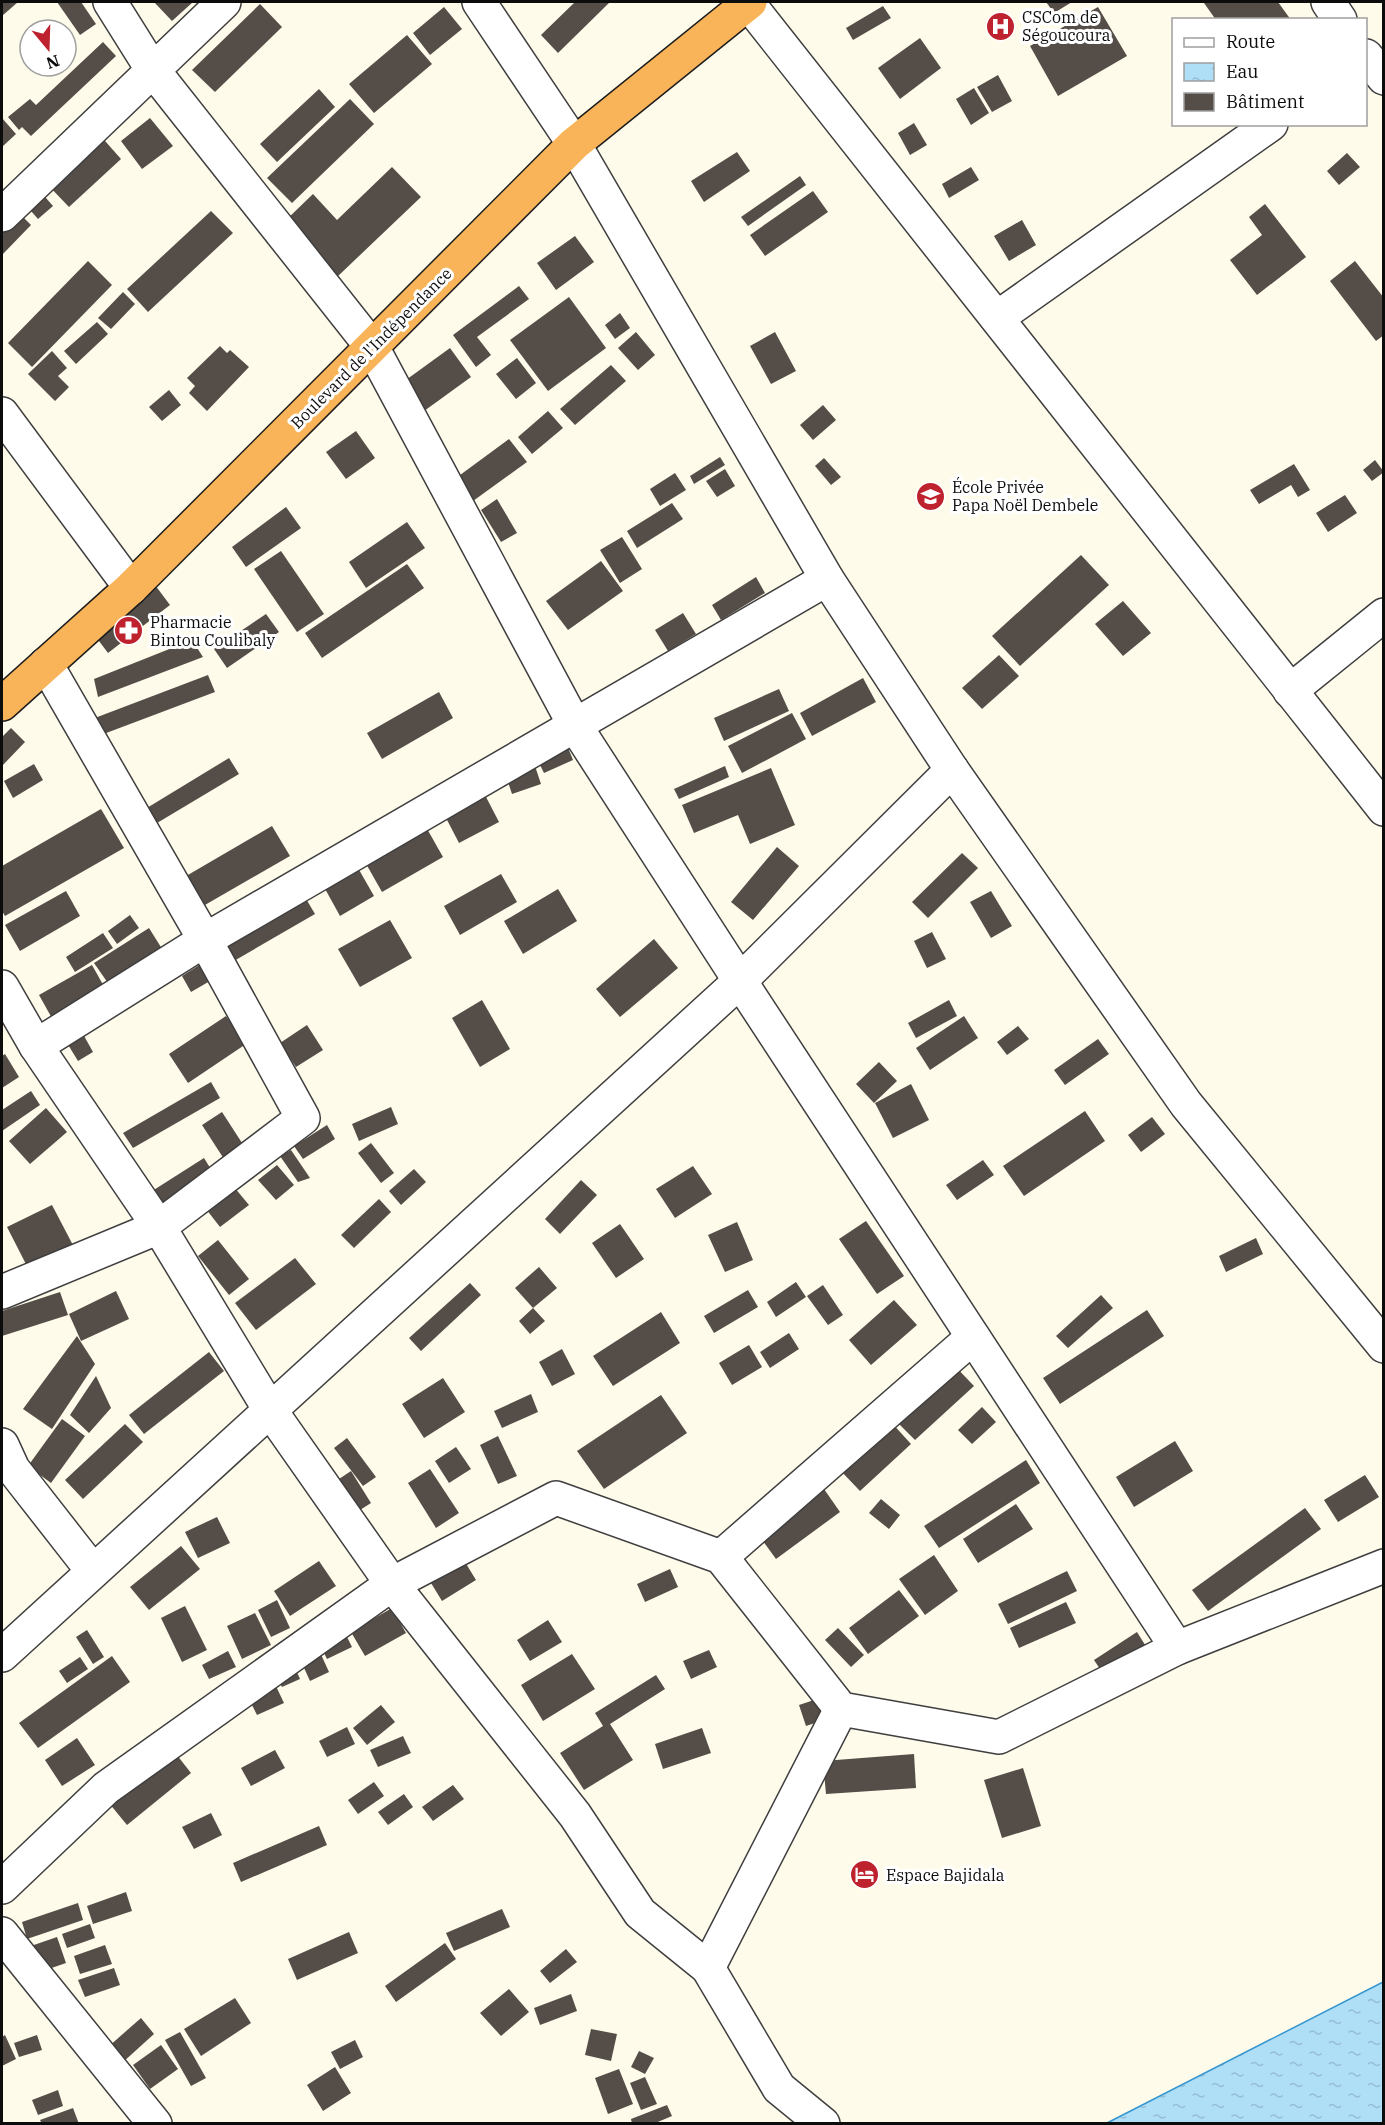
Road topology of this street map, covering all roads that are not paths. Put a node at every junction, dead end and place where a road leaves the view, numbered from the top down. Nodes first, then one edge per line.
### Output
1 (110, 2) edge
2 (224, 2) edge
3 (479, 2) edge
4 (749, 2) edge
5 (1328, 2) edge
6 (1339, 18) edge
7 (1367, 58) edge
8 (152, 69) junction
9 (1383, 78) edge
10 (1268, 126) edge
11 (574, 144) junction
12 (2, 215) edge
13 (997, 318) junction
14 (372, 346) junction
15 (2, 414) edge
16 (827, 579) junction
17 (131, 588) junction
18 (1383, 615) edge
19 (46, 664) junction
20 (1290, 691) junction
21 (2, 704) edge
22 (574, 724) junction
23 (952, 771) junction
24 (1383, 809) edge
25 (205, 940) junction
26 (740, 981) junction
27 (2, 987) edge
28 (36, 1046) junction
29 (159, 1227) junction
30 (2, 1292) edge
31 (973, 1337) junction
32 (1383, 1346) edge
33 (270, 1410) junction
34 (5, 1464) edge
35 (721, 1557) junction
36 (1383, 1566) edge
37 (92, 1570) junction
38 (392, 1584) junction
39 (1177, 1648) junction
40 (2, 1655) edge
41 (841, 1709) junction
42 (2, 1887) edge
43 (2, 1934) edge
44 (708, 1968) junction
45 (155, 2124) edge
46 (823, 2124) edge

1 - 8 street
2 - 8 street
3 - 11 street
4 - 11 highway, Boulevard de l'Indépendance
4 - 13 street
5 - 6 street
7 - 9 street
8 - 12 street
8 - 14 street
10 - 13 street
11 - 14 highway, Boulevard de l'Indépendance
11 - 16 street
13 - 20 street
14 - 17 highway, Boulevard de l'Indépendance
14 - 22 street
15 - 17 street
16 - 22 street
16 - 23 street
17 - 19 highway, Boulevard de l'Indépendance
18 - 20 street
19 - 21 highway, Boulevard de l'Indépendance
19 - 25 street
20 - 24 street
22 - 25 street
22 - 26 street
23 - 26 street
23 - 32 street
25 - 28 street
25 - 29 street
26 - 31 street
26 - 33 street
27 - 28 street
28 - 29 street
29 - 30 street
29 - 33 street
31 - 35 street
31 - 39 street
33 - 37 street
33 - 38 street
34 - 37 street
35 - 38 street
35 - 41 street
36 - 39 street
37 - 40 street
38 - 42 street
38 - 44 street
39 - 41 street
41 - 44 street
43 - 45 street
44 - 46 street

